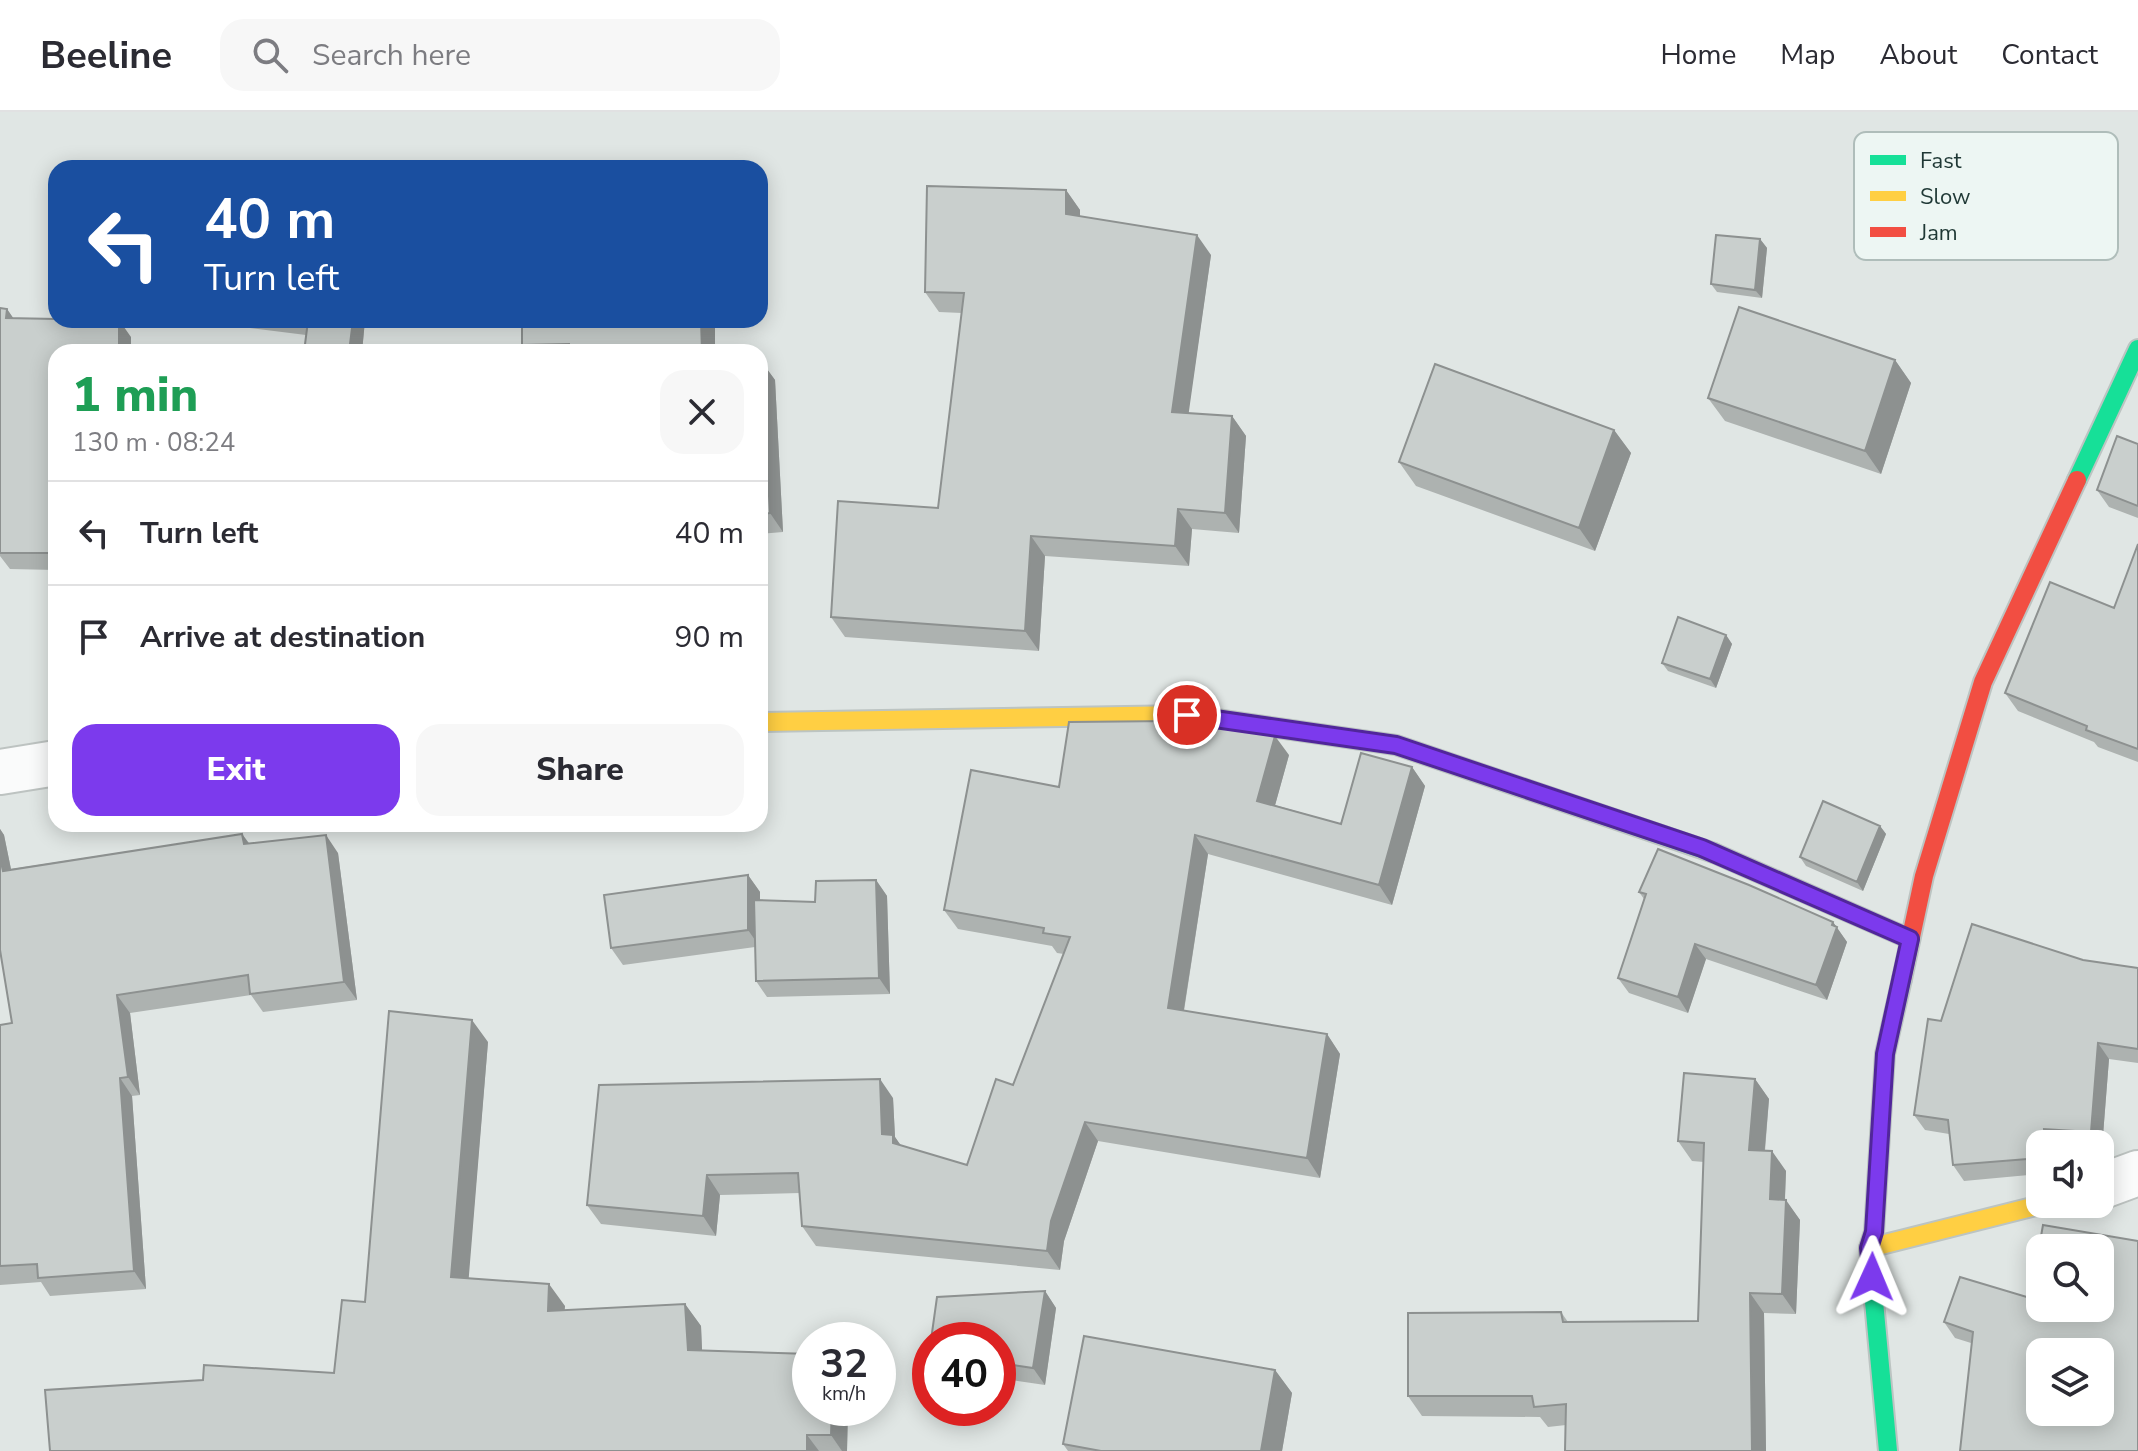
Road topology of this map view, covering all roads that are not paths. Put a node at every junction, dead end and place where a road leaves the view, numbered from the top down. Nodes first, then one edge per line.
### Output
1 (2138, 349) edge
2 (768, 722) edge
3 (48, 764) edge
4 (0, 772) edge
5 (1910, 939) junction
6 (2138, 1173) edge
7 (2114, 1182) edge
8 (2026, 1209) edge
9 (1869, 1248) junction
10 (1888, 1451) edge

1 - 5 street
2 - 5 street
3 - 4 street
5 - 9 street
6 - 7 street
8 - 9 street
9 - 10 street

